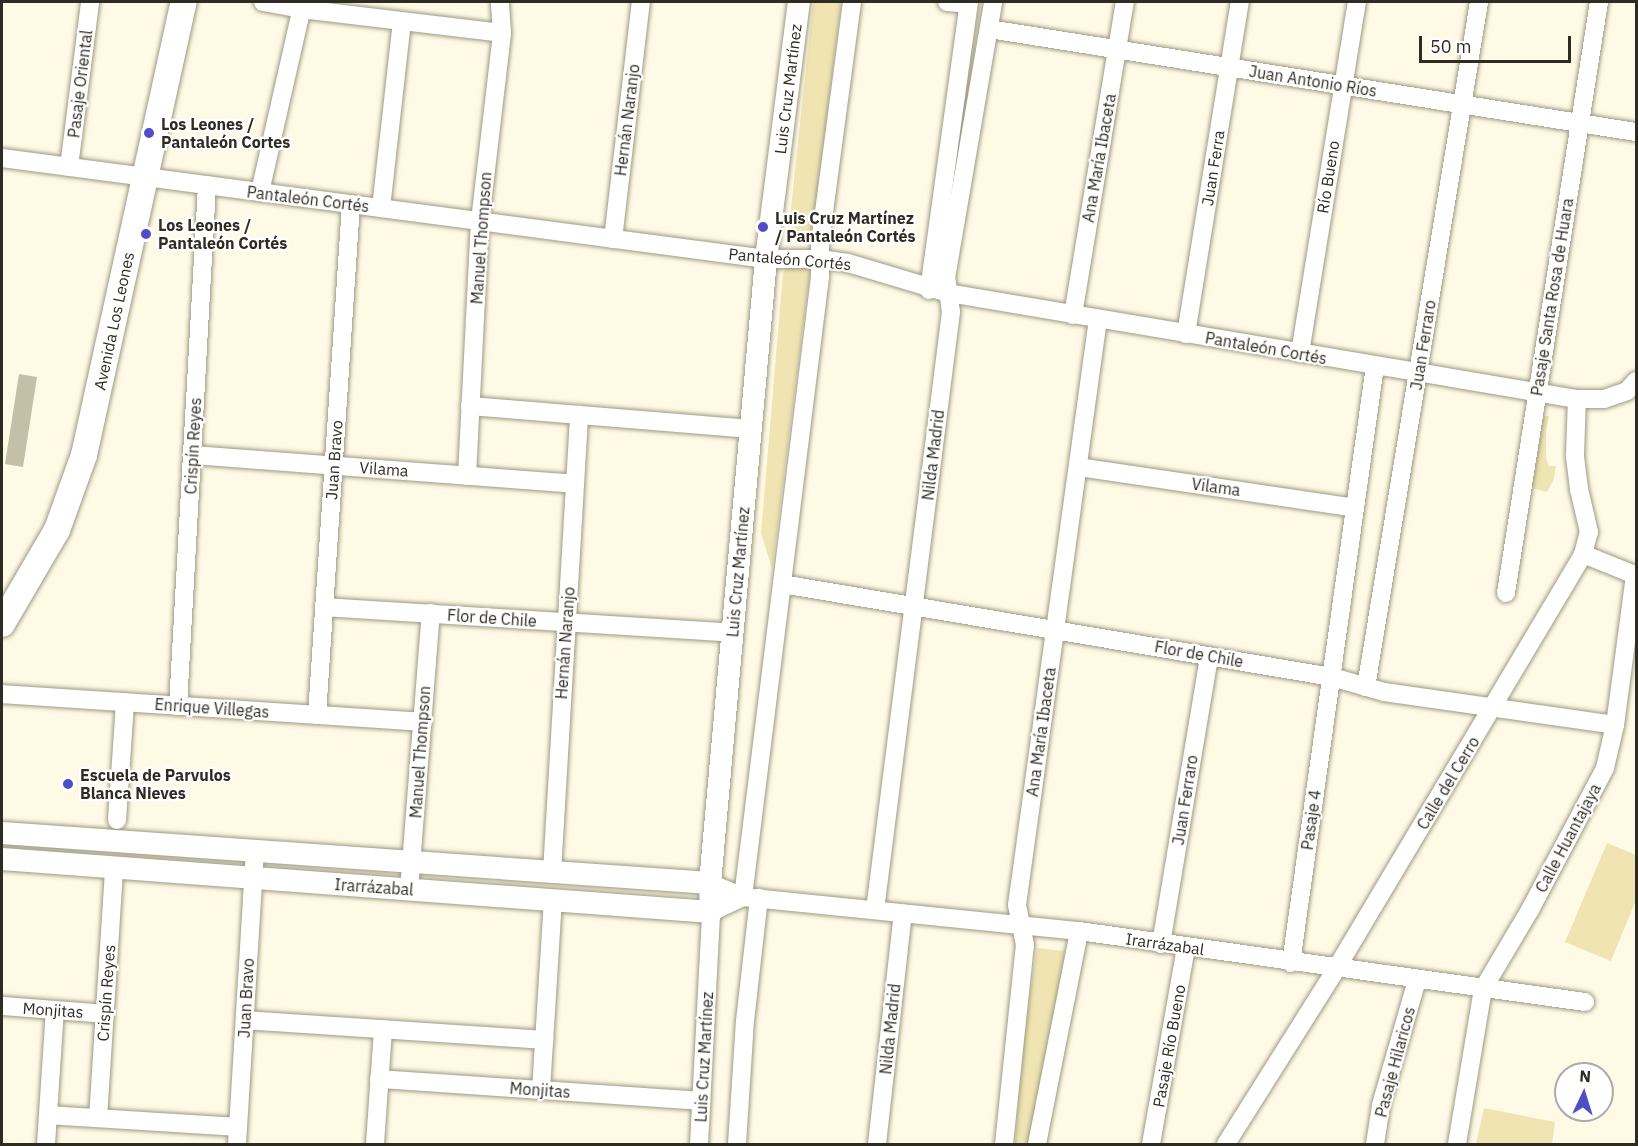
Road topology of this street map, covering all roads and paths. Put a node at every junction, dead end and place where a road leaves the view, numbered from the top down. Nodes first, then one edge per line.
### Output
1 (90, 2) edge
2 (184, 2) edge
3 (263, 2) edge
4 (500, 2) edge
5 (641, 2) edge
6 (799, 2) edge
7 (852, 2) edge
8 (947, 2) edge
9 (993, 2) edge
10 (1125, 2) edge
11 (1240, 2) edge
12 (1357, 2) edge
13 (1479, 2) edge
14 (1599, 2) edge
15 (968, 3) edge
16 (302, 5) edge
17 (402, 21) junction
18 (989, 29) junction
19 (502, 33) junction
20 (1117, 49) junction
21 (1229, 67) junction
22 (1343, 85) junction
23 (1462, 104) junction
24 (1580, 123) junction
25 (1636, 132) edge
26 (2, 158) edge
27 (69, 167) junction
28 (145, 177) junction
29 (207, 185) junction
30 (260, 192) junction
31 (351, 204) junction
32 (381, 208) junction
33 (480, 221) junction
34 (613, 238) junction
35 (766, 259) junction
36 (820, 259) junction
37 (929, 290) junction
38 (948, 293) junction
39 (1073, 315) junction
40 (1098, 319) junction
41 (1186, 334) junction
42 (1300, 353) junction
43 (1375, 366) junction
44 (1419, 374) junction
45 (1636, 381) edge
46 (1537, 393) junction
47 (1577, 399) junction
48 (470, 406) junction
49 (579, 415) junction
50 (751, 429) junction
51 (192, 454) junction
52 (333, 465) junction
53 (1078, 467) junction
54 (467, 476) junction
55 (575, 484) junction
56 (1355, 508) junction
57 (1583, 554) junction
58 (1636, 573) edge
59 (782, 584) junction
60 (1506, 593) dead end
61 (914, 606) junction
62 (324, 607) junction
63 (431, 614) junction
64 (567, 623) junction
65 (2, 624) edge
66 (1055, 630) junction
67 (732, 633) junction
68 (1209, 656) junction
69 (1332, 677) junction
70 (1366, 687) junction
71 (2, 694) edge
72 (125, 702) junction
73 (178, 706) junction
74 (1493, 708) junction
75 (317, 715) junction
76 (423, 722) junction
77 (1615, 725) junction
78 (117, 820) dead end
79 (2, 833) edge
80 (255, 851) junction
81 (2, 859) edge
82 (412, 862) junction
83 (114, 868) junction
84 (552, 872) junction
85 (254, 878) junction
86 (710, 883) junction
87 (409, 890) junction
88 (751, 898) junction
89 (553, 900) junction
90 (875, 910) junction
91 (711, 912) junction
92 (903, 913) junction
93 (1021, 925) junction
94 (1079, 931) junction
95 (1161, 944) junction
96 (1186, 947) junction
97 (1291, 963) junction
98 (1336, 969) junction
99 (1417, 980) junction
100 (1483, 989) junction
101 (1585, 1002) dead end
102 (2, 1006) edge
103 (55, 1010) junction
104 (105, 1014) junction
105 (245, 1020) junction
106 (383, 1029) junction
107 (544, 1040) junction
108 (379, 1079) junction
109 (541, 1090) junction
110 (702, 1101) junction
111 (48, 1114) junction
112 (98, 1118) junction
113 (238, 1136) edge
114 (46, 1144) edge
115 (375, 1144) edge
116 (699, 1144) edge
117 (737, 1144) edge
118 (876, 1144) edge
119 (1004, 1144) edge
120 (1037, 1144) edge
121 (1151, 1144) edge
122 (1226, 1144) edge
123 (1375, 1144) edge
124 (1457, 1144) edge

1 - 27 street, Pasaje Oriental
2 - 28 main road, Avenida Los Leones
3 - 16 street
4 - 19 street, Manuel Thompson
5 - 34 street, Hernán Naranjo
6 - 35 street, Luis Cruz Martínez
7 - 36 street
8 - 15 street
9 - 18 street, Nilda Madrid
10 - 20 street, Ana María Ibaceta
11 - 21 street, Juan Ferra
12 - 22 street, Río Bueno
13 - 23 street, Juan Ferraro
14 - 24 street, Pasaje Santa Rosa de Huara
15 - 37 street
16 - 17 street
16 - 30 street
17 - 19 street
17 - 32 street
18 - 20 street, Juan Antonio Ríos
18 - 38 street, Nilda Madrid
19 - 33 street, Manuel Thompson
20 - 21 street, Juan Antonio Ríos
20 - 39 street, Ana María Ibaceta
21 - 22 street, Juan Antonio Ríos
21 - 41 street, Juan Ferra
22 - 23 street, Juan Antonio Ríos
22 - 42 street, Río Bueno
23 - 24 street, Juan Antonio Ríos
23 - 44 street, Juan Ferraro
24 - 25 street, Juan Antonio Ríos
24 - 46 street, Pasaje Santa Rosa de Huara
26 - 27 street, Pantaleón Cortés
27 - 28 street, Pantaleón Cortés
28 - 29 street, Pantaleón Cortés
28 - 65 main road, Avenida Los Leones
29 - 30 street, Pantaleón Cortés
29 - 51 street, Crispín Reyes
30 - 31 street, Pantaleón Cortés
31 - 32 street, Pantaleón Cortés
31 - 52 street, Juan Bravo
32 - 33 street, Pantaleón Cortés
33 - 34 street, Pantaleón Cortés
33 - 48 street, Manuel Thompson
34 - 35 street, Pantaleón Cortés
35 - 36 street, Pantaleón Cortés
35 - 50 street, Luis Cruz Martínez
36 - 37 street, Pantaleón Cortés
36 - 59 street
37 - 38 street, Pantaleón Cortés
38 - 39 street, Pantaleón Cortés
38 - 61 street, Nilda Madrid
39 - 40 street, Pantaleón Cortés
40 - 41 street, Pantaleón Cortés
40 - 53 street, Ana María Ibaceta
41 - 42 street, Pantaleón Cortés
42 - 43 street, Pantaleón Cortés
43 - 44 street, Pantaleón Cortés
43 - 56 street
44 - 46 street, Pantaleón Cortés
44 - 70 street, Juan Ferraro
45 - 47 street, Pantaleón Cortés
46 - 47 street, Pantaleón Cortés
46 - 60 street, Pasaje Santa Rosa de Huara
47 - 57 street, Calle del Cerro
48 - 49 street
48 - 54 street, Manuel Thompson
49 - 50 street
49 - 55 street, Hernán Naranjo
50 - 67 street, Luis Cruz Martínez
51 - 52 street, Vilama
51 - 73 street, Crispín Reyes
52 - 54 street, Vilama
52 - 62 street, Juan Bravo
53 - 56 street, Vilama
53 - 66 street, Ana María Ibaceta
54 - 55 street, Vilama
55 - 64 street, Hernán Naranjo
56 - 69 street
57 - 58 street, Calle Huantajaya
57 - 74 street, Calle del Cerro
58 - 77 street, Calle Huantajaya
59 - 61 street, Flor de Chile
59 - 88 street
61 - 66 street, Flor de Chile
61 - 90 street, Nilda Madrid
62 - 63 street, Flor de Chile
62 - 75 street, Juan Bravo
63 - 64 street, Flor de Chile
63 - 76 street, Manuel Thompson
64 - 67 street, Flor de Chile
64 - 84 street, Hernán Naranjo
66 - 68 street, Flor de Chile
66 - 93 street, Ana María Ibaceta
67 - 86 street, Luis Cruz Martínez
68 - 69 street, Flor de Chile
68 - 95 street, Juan Ferraro
69 - 70 street, Flor de Chile
69 - 97 street, Pasaje 4
70 - 74 street, Flor de Chile
71 - 72 street, Enrique Villegas
72 - 73 street, Enrique Villegas
72 - 78 street
73 - 75 street, Enrique Villegas
74 - 77 street, Flor de Chile
74 - 98 street, Calle del Cerro
75 - 76 street, Enrique Villegas
76 - 82 street, Manuel Thompson
77 - 100 street, Calle Huantajaya
79 - 80 street, Irarrázabal
80 - 82 street, Irarrázabal
80 - 85 street, Juan Bravo
81 - 83 street, Irarrázabal
82 - 84 street, Irarrázabal
82 - 87 street, Manuel Thompson
83 - 85 street, Irarrázabal
83 - 104 street, Crispín Reyes
84 - 86 street, Irarrázabal
85 - 87 street, Irarrázabal
85 - 105 street, Juan Bravo
86 - 88 street, Irarrázabal
86 - 91 street, Luis Cruz Martínez
87 - 89 street, Irarrázabal
88 - 90 street, Irarrázabal
88 - 91 street, Irarrázabal
88 - 117 street
89 - 91 street, Irarrázabal
89 - 107 street
90 - 92 street, Irarrázabal
91 - 110 street, Luis Cruz Martínez
92 - 93 street, Irarrázabal
92 - 118 street, Nilda Madrid
93 - 94 street, Irarrázabal
93 - 119 street, Ana María Ibaceta
94 - 95 street, Irarrázabal
94 - 120 street
95 - 96 street, Irarrázabal
96 - 97 street, Irarrázabal
96 - 121 street, Pasaje Río Bueno
97 - 98 street, Irarrázabal
98 - 99 street, Irarrázabal
98 - 122 street, Calle del Cerro
99 - 100 street, Irarrázabal
99 - 123 street, Pasaje Hilaricos
100 - 101 street, Irarrázabal
100 - 124 street, Calle Huantajaya
102 - 103 street, Monjitas
103 - 104 street, Monjitas
103 - 111 street
104 - 112 street, Crispín Reyes
105 - 106 street
105 - 113 street, Juan Bravo
106 - 107 street
106 - 108 street
107 - 109 street
108 - 109 street, Monjitas
108 - 115 street
109 - 110 street, Monjitas
110 - 116 street, Luis Cruz Martínez
111 - 112 street
111 - 114 street
112 - 113 street

